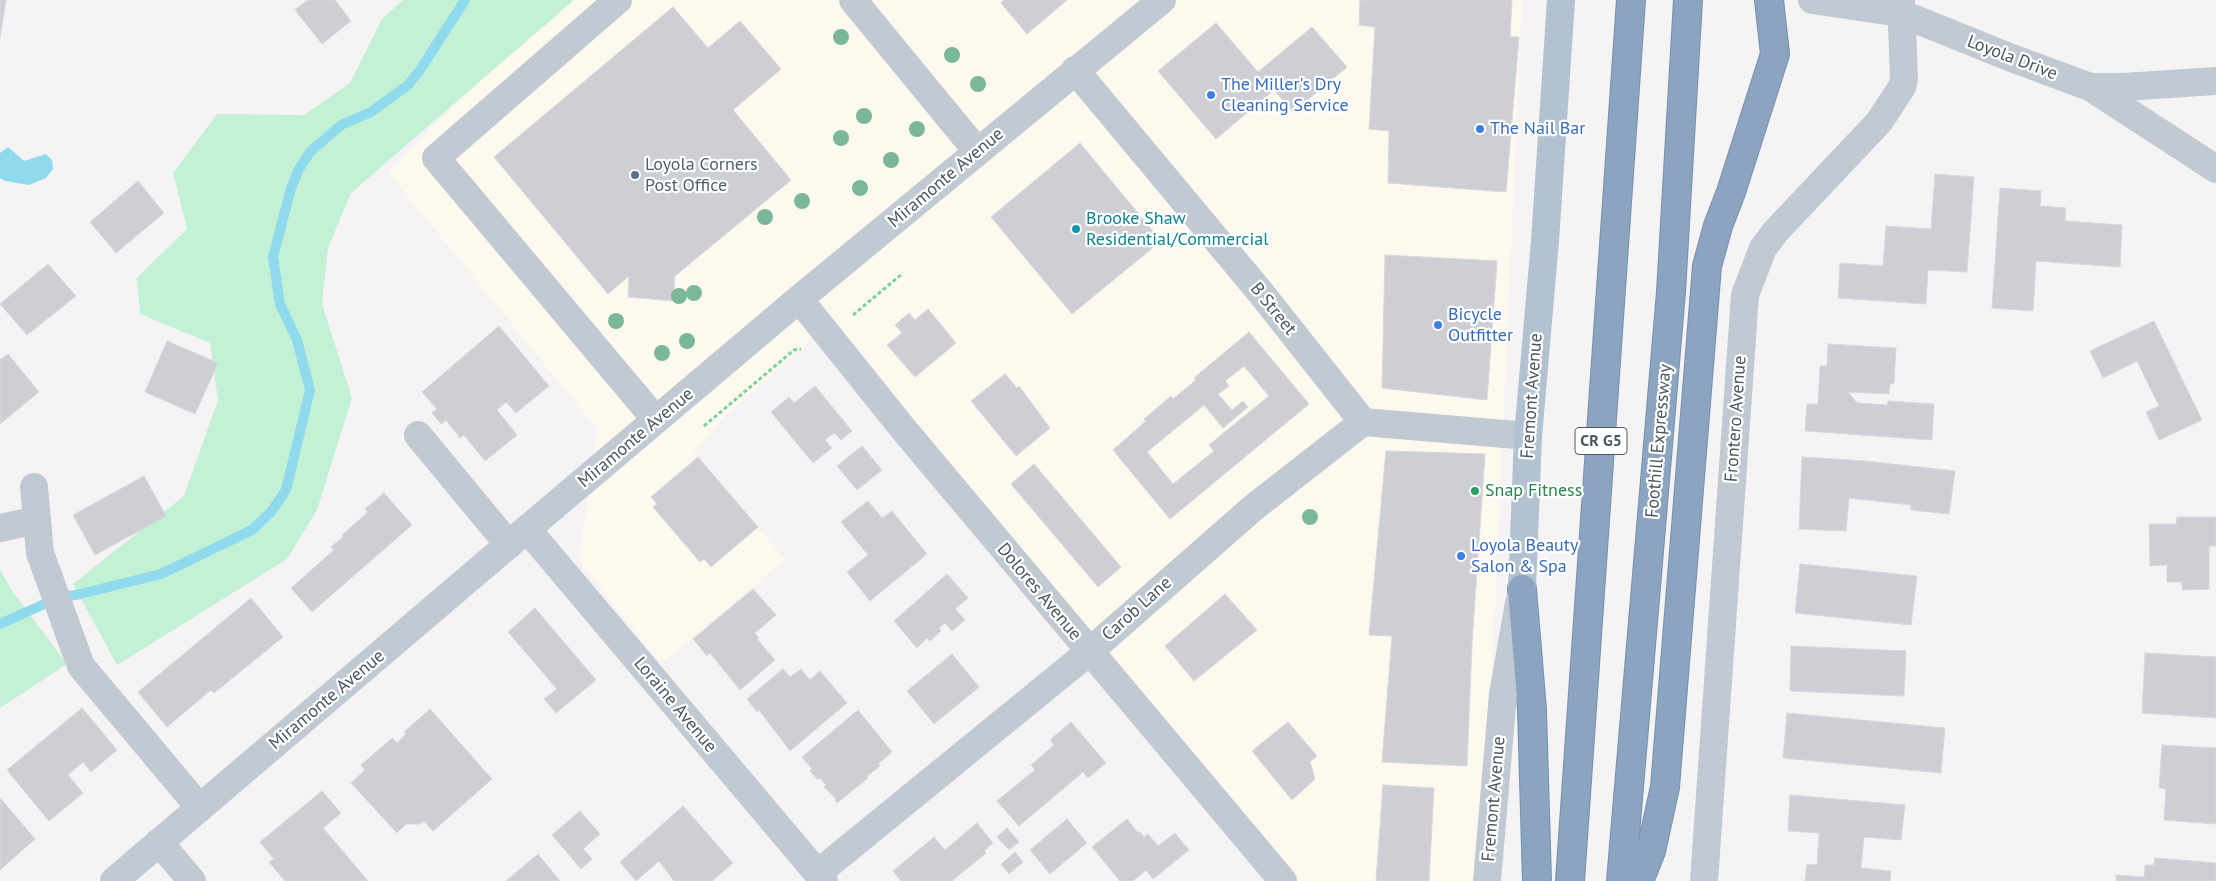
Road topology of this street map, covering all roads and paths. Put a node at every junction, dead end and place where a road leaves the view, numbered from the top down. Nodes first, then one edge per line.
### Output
1 (618, 0) edge
2 (853, 0) edge
3 (1162, 0) edge
4 (1561, 0) edge
5 (1631, 0) edge
6 (1688, 0) edge
7 (1769, 0) edge
8 (1812, 0) edge
9 (1901, 7) edge
10 (1075, 70) junction
11 (2216, 81) edge
12 (2090, 87) junction
13 (977, 151) junction
14 (2216, 169) edge
15 (903, 272) dead end
16 (800, 299) junction
17 (853, 314) dead end
18 (806, 349) dead end
19 (656, 420) junction
20 (1363, 422) junction
21 (704, 426) dead end
22 (418, 435) dead end
23 (1528, 436) junction
24 (34, 487) dead end
25 (37, 520) junction
26 (0, 528) edge
27 (518, 537) junction
28 (1522, 589) junction
29 (1089, 652) junction
30 (200, 808) junction
31 (159, 842) junction
32 (821, 877) edge
33 (114, 881) edge
34 (192, 881) edge
35 (1283, 881) edge
36 (1487, 881) edge
37 (1537, 881) edge
38 (1570, 881) edge
39 (1621, 881) edge
40 (1639, 881) edge
41 (1704, 881) edge

1 - 19 street
2 - 13 street
3 - 10 street, Miramonte Avenue
4 - 23 main road, Fremont Avenue
5 - 38 highway, CR G5
6 - 39 highway, Foothill Expressway
7 - 40 highway
8 - 9 street, Loyola Drive
9 - 12 street, Loyola Drive
9 - 41 street, Frontero Avenue
10 - 13 street, Miramonte Avenue
10 - 20 street, B Street
11 - 12 street, Loyola Drive
12 - 14 street
13 - 16 street, Miramonte Avenue
15 - 17 path
16 - 19 street, Miramonte Avenue
16 - 29 street, Dolores Avenue
18 - 21 path
19 - 27 street, Miramonte Avenue
20 - 23 street
20 - 29 street, Carob Lane
22 - 27 street, Loraine Avenue
23 - 28 main road, Fremont Avenue
24 - 25 street
25 - 26 street
25 - 30 street
27 - 30 street, Miramonte Avenue
27 - 32 street, Loraine Avenue
28 - 36 street, Fremont Avenue
28 - 37 highway
29 - 32 street, Carob Lane
29 - 35 street, Dolores Avenue
30 - 31 street, Miramonte Avenue
31 - 33 street, Miramonte Avenue
31 - 34 street

